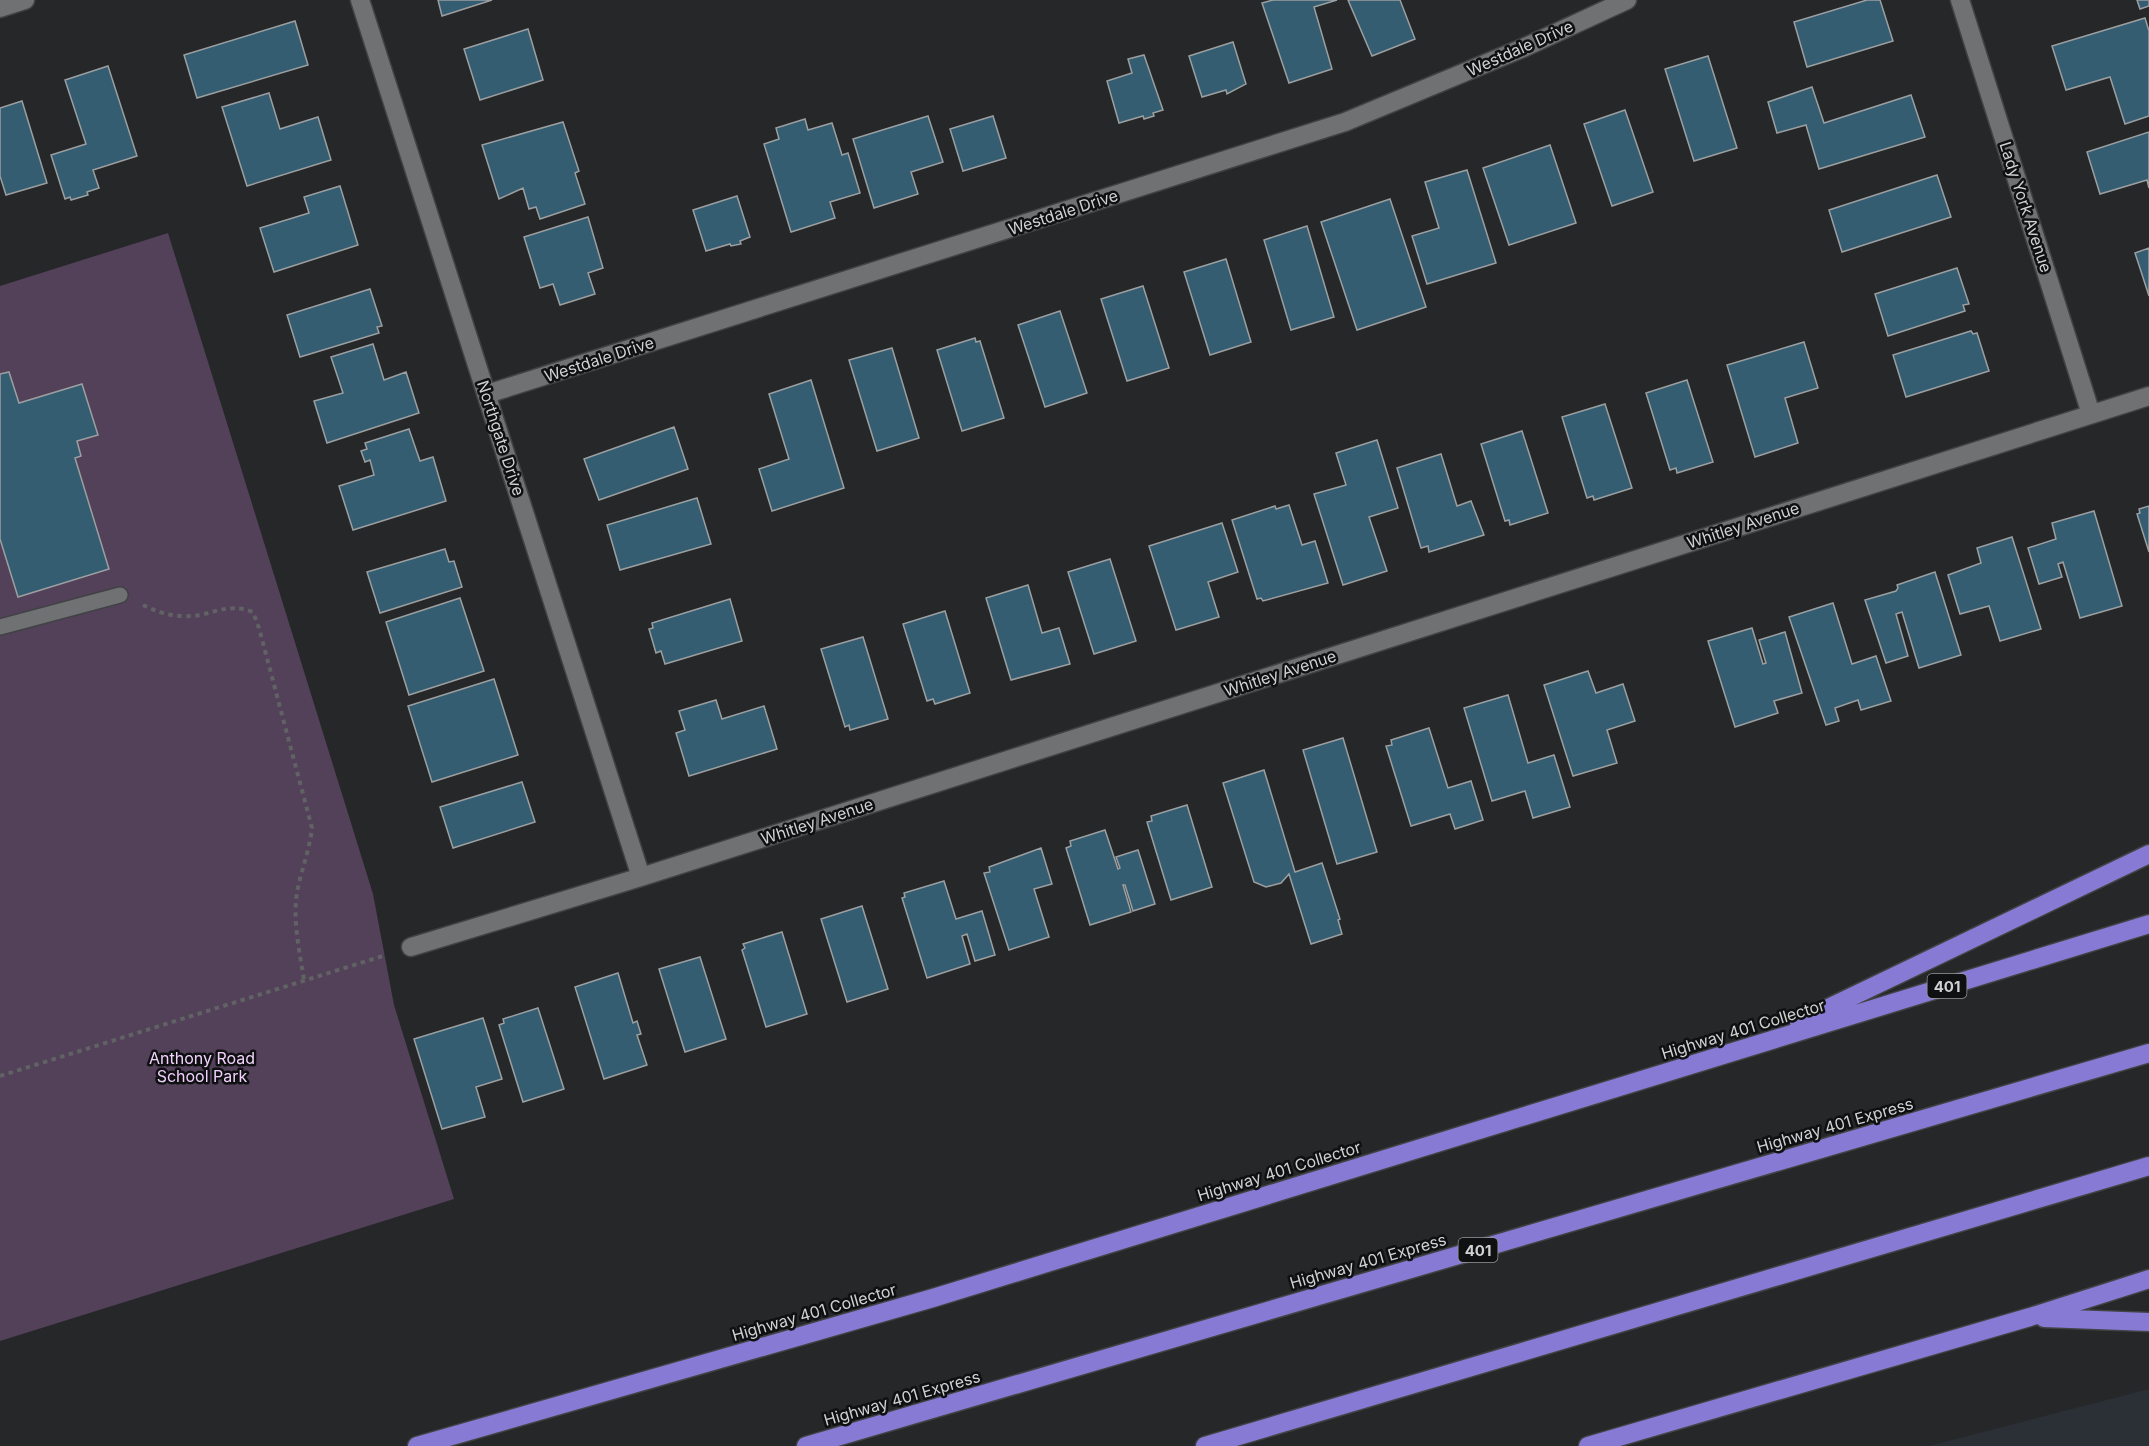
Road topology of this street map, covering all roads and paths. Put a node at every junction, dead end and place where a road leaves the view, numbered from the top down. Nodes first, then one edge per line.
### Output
1 (25, 0) edge
2 (360, 0) edge
3 (1627, 0) edge
4 (1960, 0) edge
5 (0, 8) edge
6 (487, 394) junction
7 (2149, 396) edge
8 (2091, 414) junction
9 (120, 595) joint
10 (0, 627) edge
11 (2149, 854) edge
12 (641, 877) junction
13 (2149, 924) edge
14 (411, 947) joint
15 (304, 980) junction
16 (1745, 1048) junction
17 (2149, 1053) edge
18 (0, 1076) edge
19 (2149, 1166) edge
20 (2149, 1279) edge
21 (2030, 1317) junction
22 (2149, 1322) edge
23 (417, 1446) edge
24 (806, 1446) edge
25 (1205, 1446) edge
26 (1588, 1446) edge

1 - 5 street
2 - 6 street, Northgate Drive
3 - 6 street, Westdale Drive
4 - 8 street, Lady York Avenue
6 - 12 street, Northgate Drive
7 - 8 street, Whitley Avenue
8 - 12 street, Whitley Avenue
9 - 10 lane
9 - 15 path
11 - 16 highway
12 - 14 street, Whitley Avenue
13 - 16 highway, Highway 401 Collector / 401
14 - 15 path
15 - 18 path
16 - 23 highway, Highway 401 Collector / 401
17 - 24 highway, Highway 401 Express / 401
19 - 25 highway
20 - 21 highway
21 - 22 highway
21 - 26 highway

